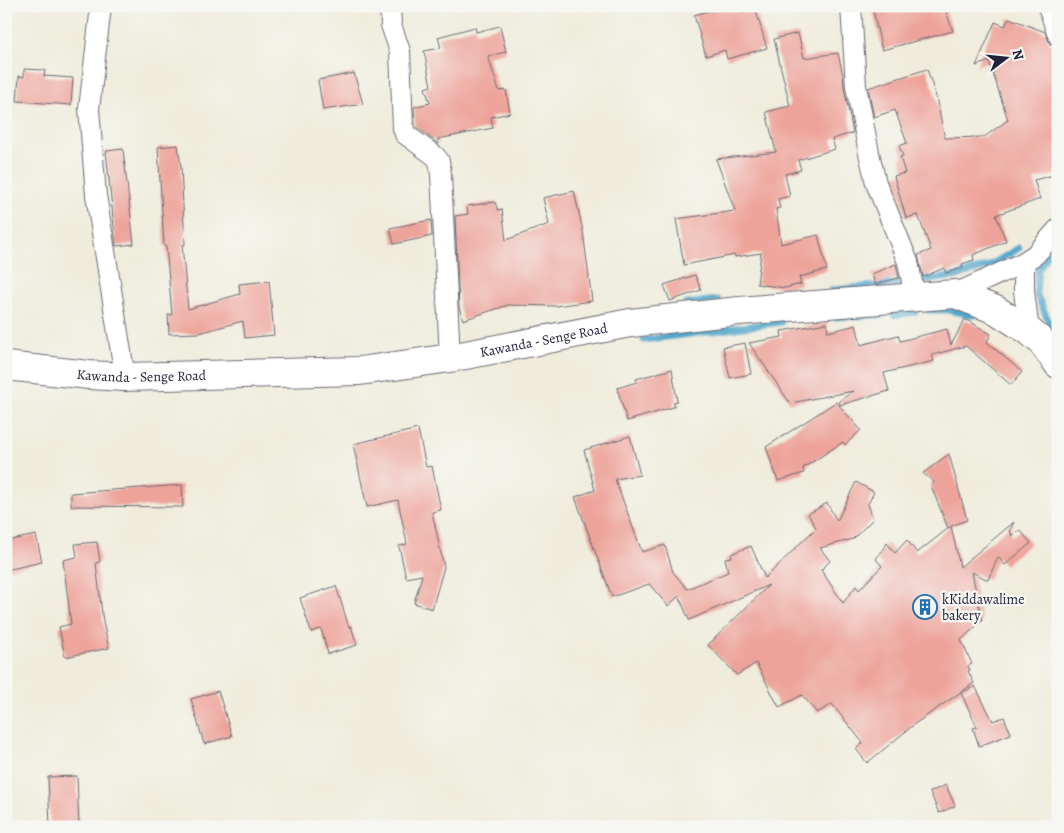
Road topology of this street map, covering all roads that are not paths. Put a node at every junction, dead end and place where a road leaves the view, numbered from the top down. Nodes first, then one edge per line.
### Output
1 (101, 6) edge
2 (390, 6) edge
3 (851, 6) edge
4 (1048, 6) edge
5 (1058, 35) edge
6 (1058, 229) edge
7 (1024, 262) junction
8 (955, 294) junction
9 (915, 297) junction
10 (1029, 331) junction
11 (450, 358) junction
12 (1058, 364) edge
13 (6, 366) edge
14 (125, 377) junction

1 - 14 street
2 - 11 street
3 - 9 street
4 - 5 street
6 - 7 street
7 - 8 street
7 - 10 street
8 - 9 street, Kawanda - Senge Road
8 - 10 street, Kawanda - Senge Road
9 - 11 street, Kawanda - Senge Road
10 - 12 street, Kawanda - Senge Road
11 - 14 street, Kawanda - Senge Road
13 - 14 street, Kawanda - Senge Road

